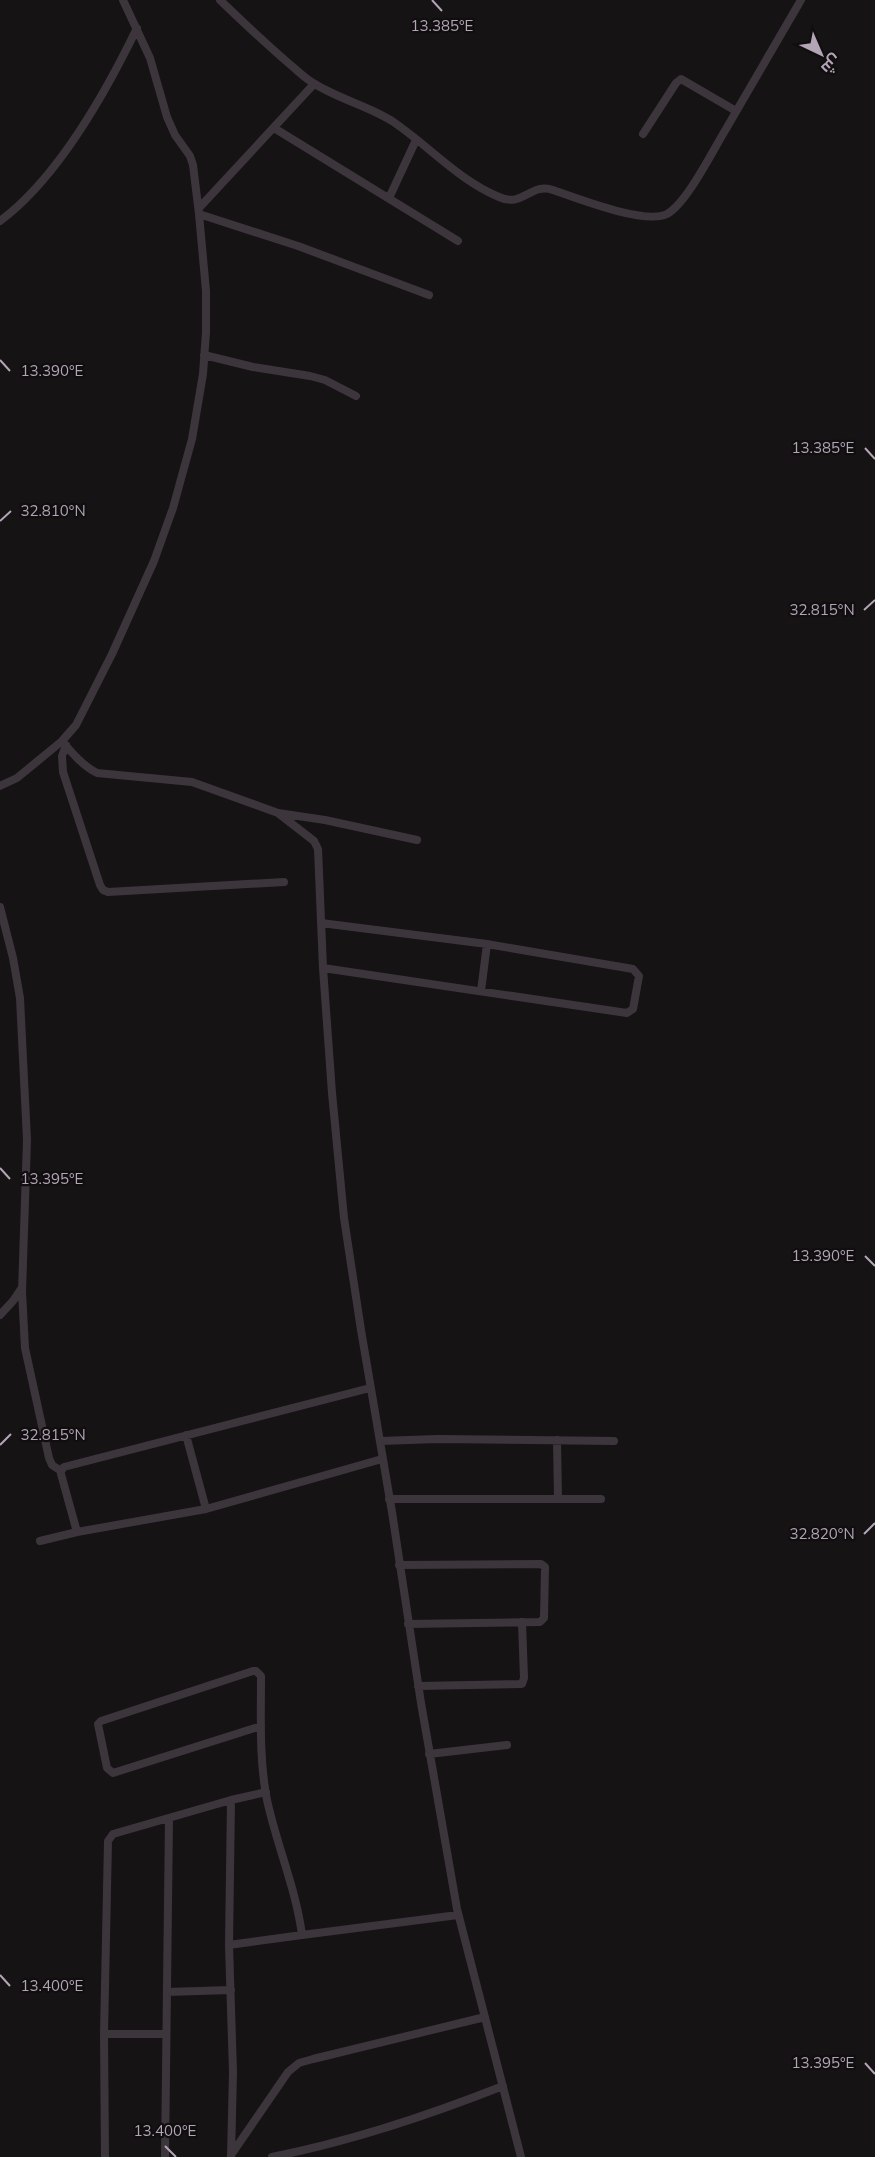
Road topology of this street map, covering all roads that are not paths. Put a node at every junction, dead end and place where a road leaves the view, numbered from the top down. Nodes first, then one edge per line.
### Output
1 (123, 0) edge
2 (220, 0) edge
3 (801, 0) edge
4 (137, 28) junction
5 (314, 84) junction
6 (736, 111) junction
7 (274, 128) junction
8 (643, 134) dead end
9 (416, 140) junction
10 (389, 198) junction
11 (199, 211) junction
12 (0, 221) edge
13 (458, 240) dead end
14 (429, 295) dead end
15 (204, 355) junction
16 (356, 396) dead end
17 (64, 743) junction
18 (0, 786) edge
19 (278, 813) junction
20 (417, 840) dead end
21 (284, 882) dead end
22 (0, 907) edge
23 (321, 923) junction
24 (487, 944) junction
25 (323, 968) junction
26 (480, 991) junction
27 (22, 1286) junction
28 (0, 1315) edge
29 (370, 1388) junction
30 (186, 1435) junction
31 (557, 1440) junction
32 (380, 1441) junction
33 (615, 1441) dead end
34 (382, 1459) junction
35 (60, 1471) junction
36 (389, 1499) junction
37 (558, 1499) junction
38 (601, 1499) dead end
39 (206, 1509) junction
40 (77, 1532) junction
41 (40, 1541) dead end
42 (399, 1565) junction
43 (522, 1622) junction
44 (408, 1624) junction
45 (418, 1686) junction
46 (261, 1725) junction
47 (507, 1745) dead end
48 (429, 1754) junction
49 (266, 1792) junction
50 (231, 1800) junction
51 (169, 1818) junction
52 (458, 1915) junction
53 (302, 1935) junction
54 (229, 1945) junction
55 (231, 1990) junction
56 (166, 1992) junction
57 (485, 2017) junction
58 (104, 2034) junction
59 (166, 2034) junction
60 (503, 2086) junction
61 (289, 2155) edge
62 (230, 2156) edge
63 (105, 2157) edge
64 (165, 2157) edge
65 (272, 2157) edge
66 (521, 2157) edge

1 - 4 street
2 - 5 street
3 - 6 street
4 - 11 street
4 - 12 street
5 - 7 street
5 - 9 street
6 - 8 street
6 - 9 street
7 - 10 street
7 - 11 street
9 - 10 street
10 - 13 street
11 - 14 street
11 - 15 street
15 - 16 street
15 - 17 street
17 - 18 street
17 - 19 street
17 - 21 street
19 - 20 street
19 - 23 street
22 - 27 street
23 - 24 street
23 - 25 street
24 - 26 street
24 - 26 street
25 - 26 street
25 - 29 street
27 - 28 street
27 - 35 street
29 - 30 street
29 - 32 street
30 - 35 street
30 - 39 street
31 - 32 street
31 - 33 street
31 - 37 street
32 - 34 street
34 - 36 street
34 - 39 street
35 - 40 street
36 - 37 street
36 - 42 street
37 - 38 street
39 - 40 street
40 - 41 street
42 - 43 street
42 - 44 street
43 - 44 street
43 - 45 street
44 - 45 street
45 - 48 street
46 - 46 street
46 - 49 street
47 - 48 street
48 - 52 street
49 - 50 street
49 - 53 street
50 - 51 street
50 - 54 street
51 - 56 street
51 - 58 street
52 - 53 street
52 - 57 street
53 - 54 street
54 - 55 street
55 - 56 street
55 - 62 street
56 - 59 street
57 - 60 street
57 - 62 street
58 - 59 street
58 - 63 street
59 - 64 street
60 - 61 street
60 - 66 street
61 - 65 street

